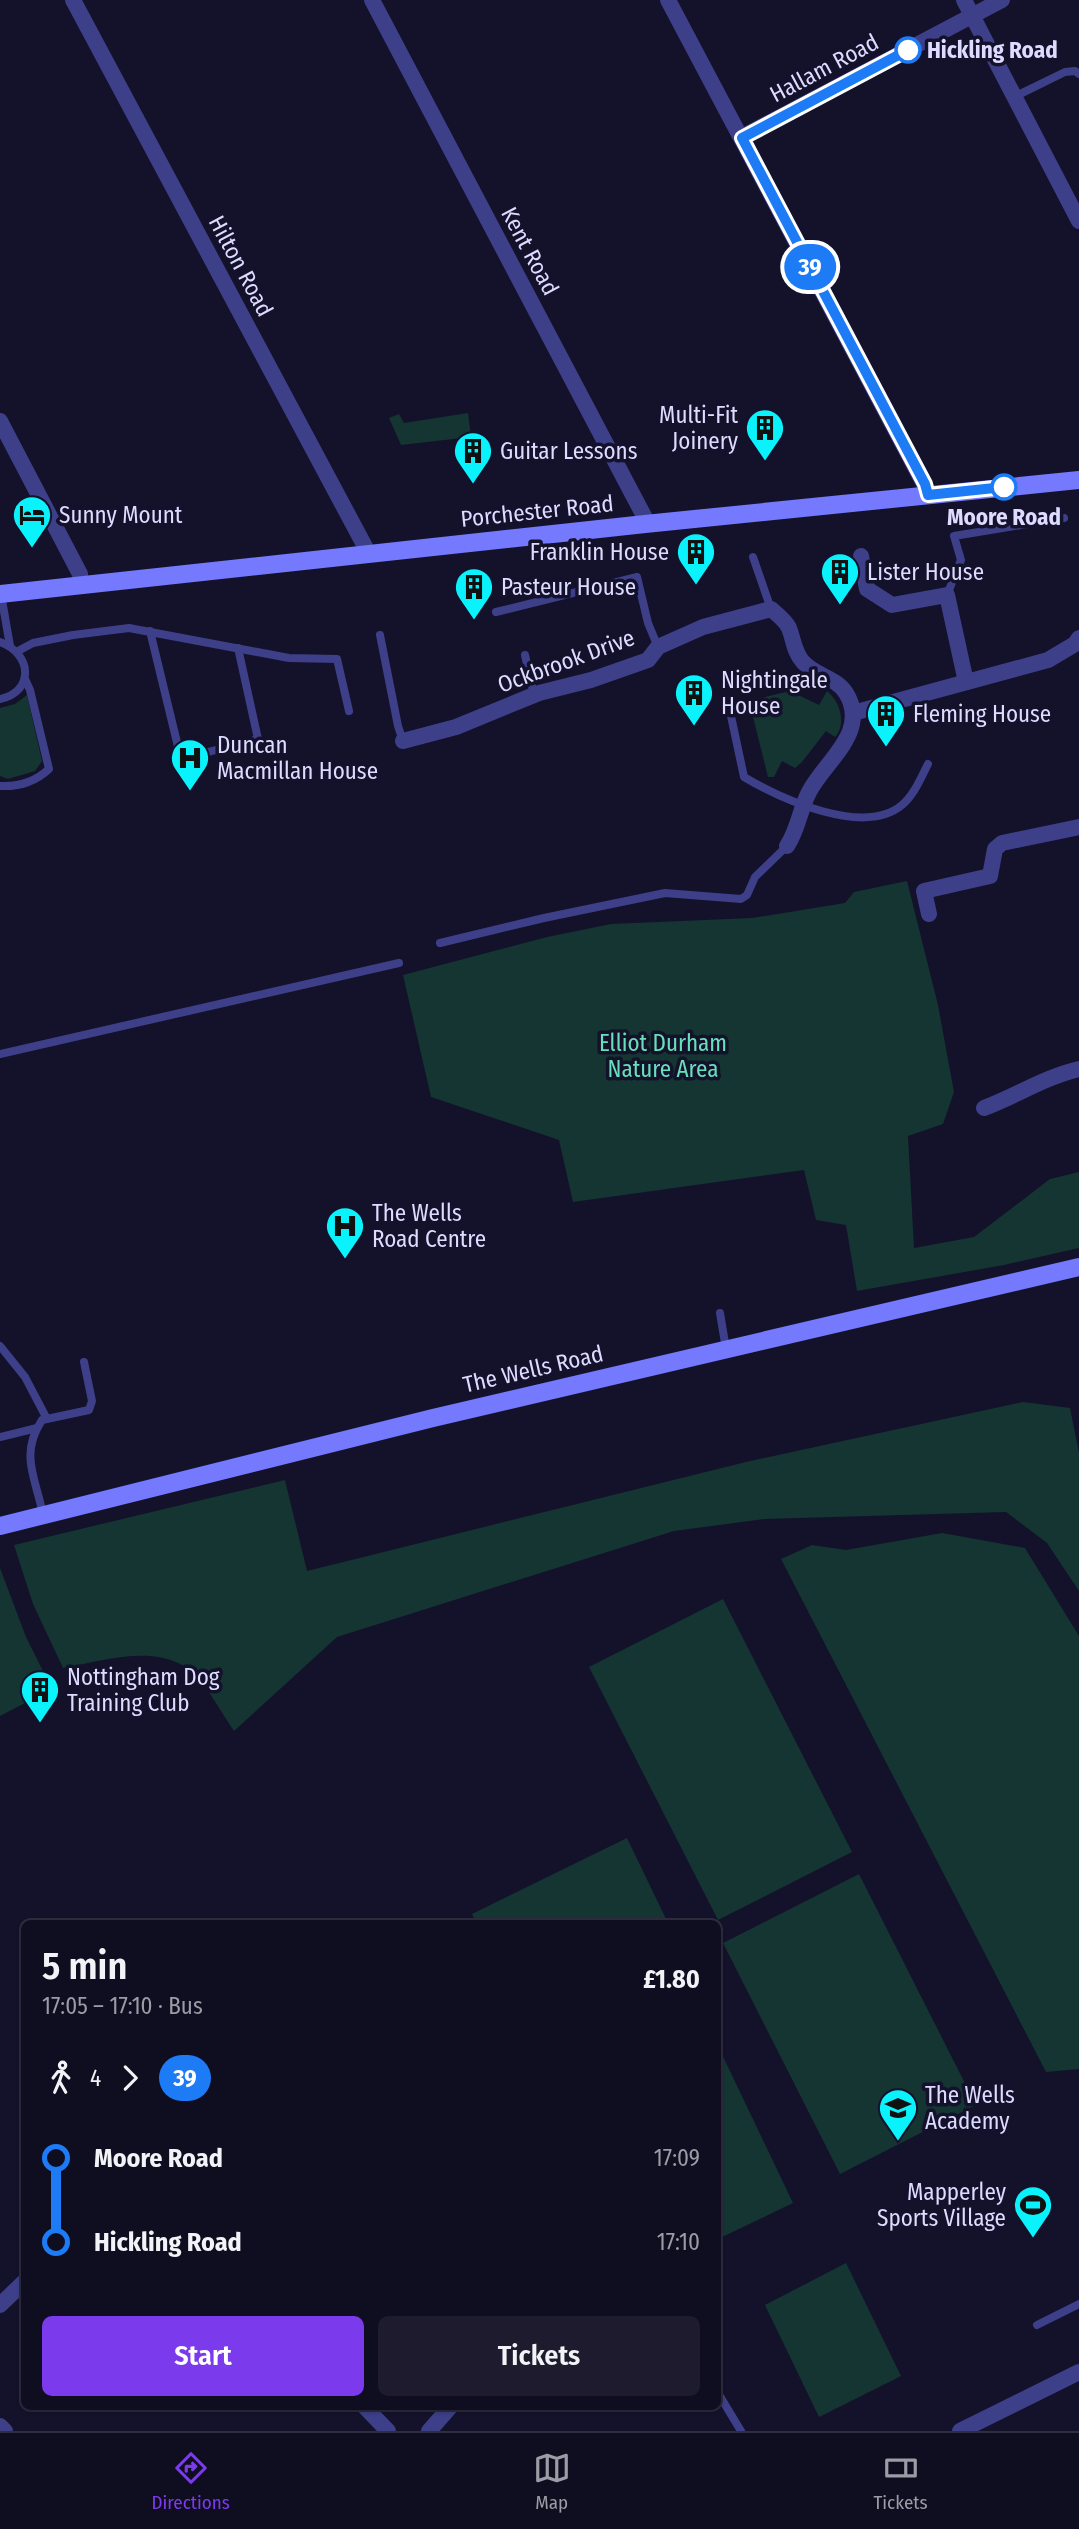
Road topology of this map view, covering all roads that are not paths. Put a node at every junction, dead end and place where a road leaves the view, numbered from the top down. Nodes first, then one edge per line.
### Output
1 (73, 0) edge
2 (372, 0) edge
3 (668, 0) edge
4 (964, 0) edge
5 (1002, 0) edge
6 (972, 16) junction
7 (1079, 74) edge
8 (1014, 97) junction
9 (742, 138) junction
10 (1078, 216) edge
11 (0, 421) edge
12 (1079, 480) edge
13 (928, 495) junction
14 (1064, 519) dead end
15 (645, 524) junction
16 (369, 554) junction
17 (753, 556) dead end
18 (861, 556) dead end
19 (81, 584) junction
20 (1, 594) edge
21 (947, 595) junction
22 (771, 609) junction
23 (496, 612) dead end
24 (150, 631) junction
25 (380, 635) dead end
26 (0, 642) edge
27 (1078, 644) edge
28 (658, 647) junction
29 (14, 648) junction
30 (238, 648) junction
31 (525, 655) dead end
32 (24, 679) junction
33 (966, 682) junction
34 (534, 695) junction
35 (0, 699) edge
36 (728, 702) dead end
37 (349, 711) dead end
38 (853, 713) junction
39 (403, 741) joint
40 (928, 764) dead end
41 (0, 786) edge
42 (803, 803) junction
43 (1079, 827) edge
44 (787, 846) joint
45 (929, 917) dead end
46 (440, 943) dead end
47 (399, 963) dead end
48 (0, 1054) edge
49 (1079, 1069) edge
50 (984, 1108) dead end
51 (1079, 1267) edge
52 (720, 1313) dead end
53 (0, 1346) edge
54 (726, 1349) junction
55 (84, 1362) dead end
56 (47, 1419) junction
57 (37, 1429) junction
58 (0, 1437) edge
59 (43, 1516) junction
60 (0, 1526) edge
61 (21, 2285) edge
62 (1079, 2304) edge
63 (0, 2305) edge
64 (1037, 2325) dead end
65 (1079, 2372) edge
66 (721, 2398) edge
67 (368, 2410) edge
68 (447, 2410) edge
69 (0, 2427) edge
70 (5, 2431) edge
71 (388, 2431) edge
72 (429, 2431) edge
73 (741, 2431) edge
74 (960, 2431) edge

1 - 16 street, Hilton Road
2 - 15 street, Kent Road
3 - 9 street
4 - 6 street
5 - 6 street, Hallam Road
6 - 8 street
6 - 9 street, Hallam Road
7 - 8 lane
8 - 10 street
9 - 13 street
11 - 19 street
12 - 13 street, Porchester Road
13 - 15 street, Porchester Road
14 - 21 lane
15 - 16 street, Porchester Road
16 - 19 street, Porchester Road
17 - 22 lane
18 - 21 street
19 - 20 street, Porchester Road
20 - 29 lane
21 - 33 street
22 - 28 street, Ockbrook Drive
22 - 38 street
23 - 28 lane
24 - 29 lane
24 - 30 lane
24 - 30 lane
25 - 39 lane
26 - 29 lane
27 - 33 street
28 - 34 street, Ockbrook Drive
29 - 32 lane
30 - 37 lane
31 - 34 lane
32 - 35 lane
32 - 41 lane
33 - 38 street
34 - 39 street, Ockbrook Drive
36 - 42 lane
38 - 42 street
40 - 42 lane
42 - 44 street
43 - 45 street
44 - 46 lane
47 - 48 lane
49 - 50 street
51 - 54 street, The Wells Road
52 - 54 lane
53 - 56 lane
54 - 59 street, The Wells Road
55 - 56 lane
56 - 57 lane
57 - 58 lane
57 - 59 lane
59 - 60 street, The Wells Road
61 - 63 street
62 - 64 lane
65 - 74 street
66 - 73 lane
67 - 71 street
68 - 72 street
69 - 70 street

